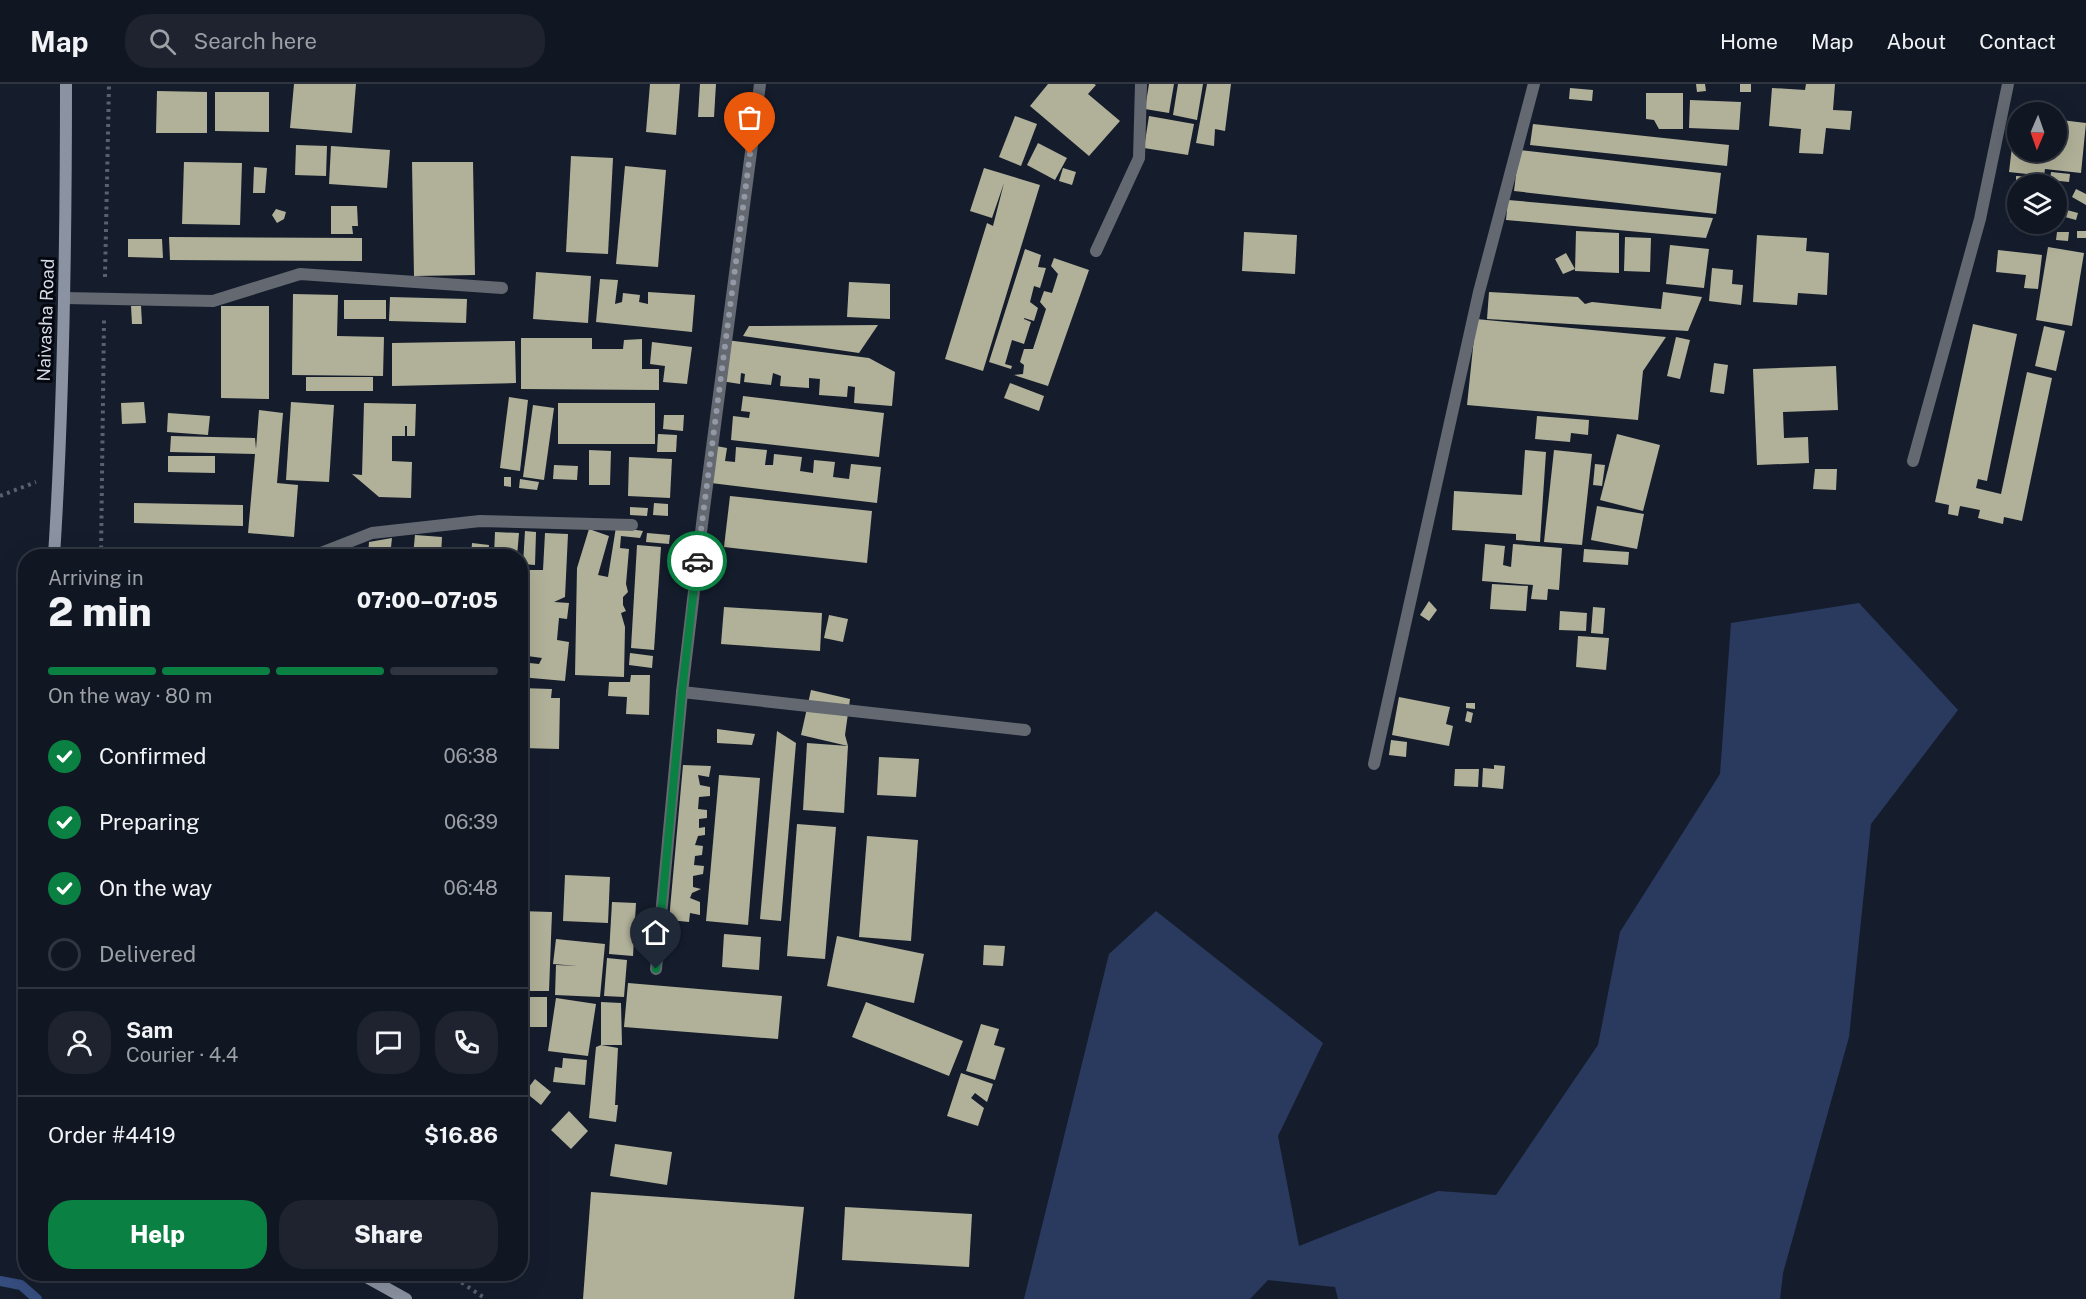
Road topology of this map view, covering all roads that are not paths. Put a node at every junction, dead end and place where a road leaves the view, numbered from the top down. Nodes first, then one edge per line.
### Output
1 (66, 84) edge
2 (760, 84) edge
3 (1141, 84) edge
4 (1534, 84) edge
5 (2008, 84) edge
6 (1096, 251) dead end
7 (502, 288) dead end
8 (65, 298) junction
9 (1913, 461) dead end
10 (632, 525) dead end
11 (54, 549) edge
12 (331, 549) edge
13 (682, 692) junction
14 (1025, 730) dead end
15 (1374, 764) dead end
16 (656, 969) dead end
17 (373, 1281) edge
18 (406, 1299) edge

1 - 8 main road, Naivasha Road
2 - 13 street
3 - 6 street
4 - 15 street
5 - 9 street
7 - 8 street
8 - 11 main road, Naivasha Road
10 - 12 street
13 - 14 street
13 - 16 street
17 - 18 main road

